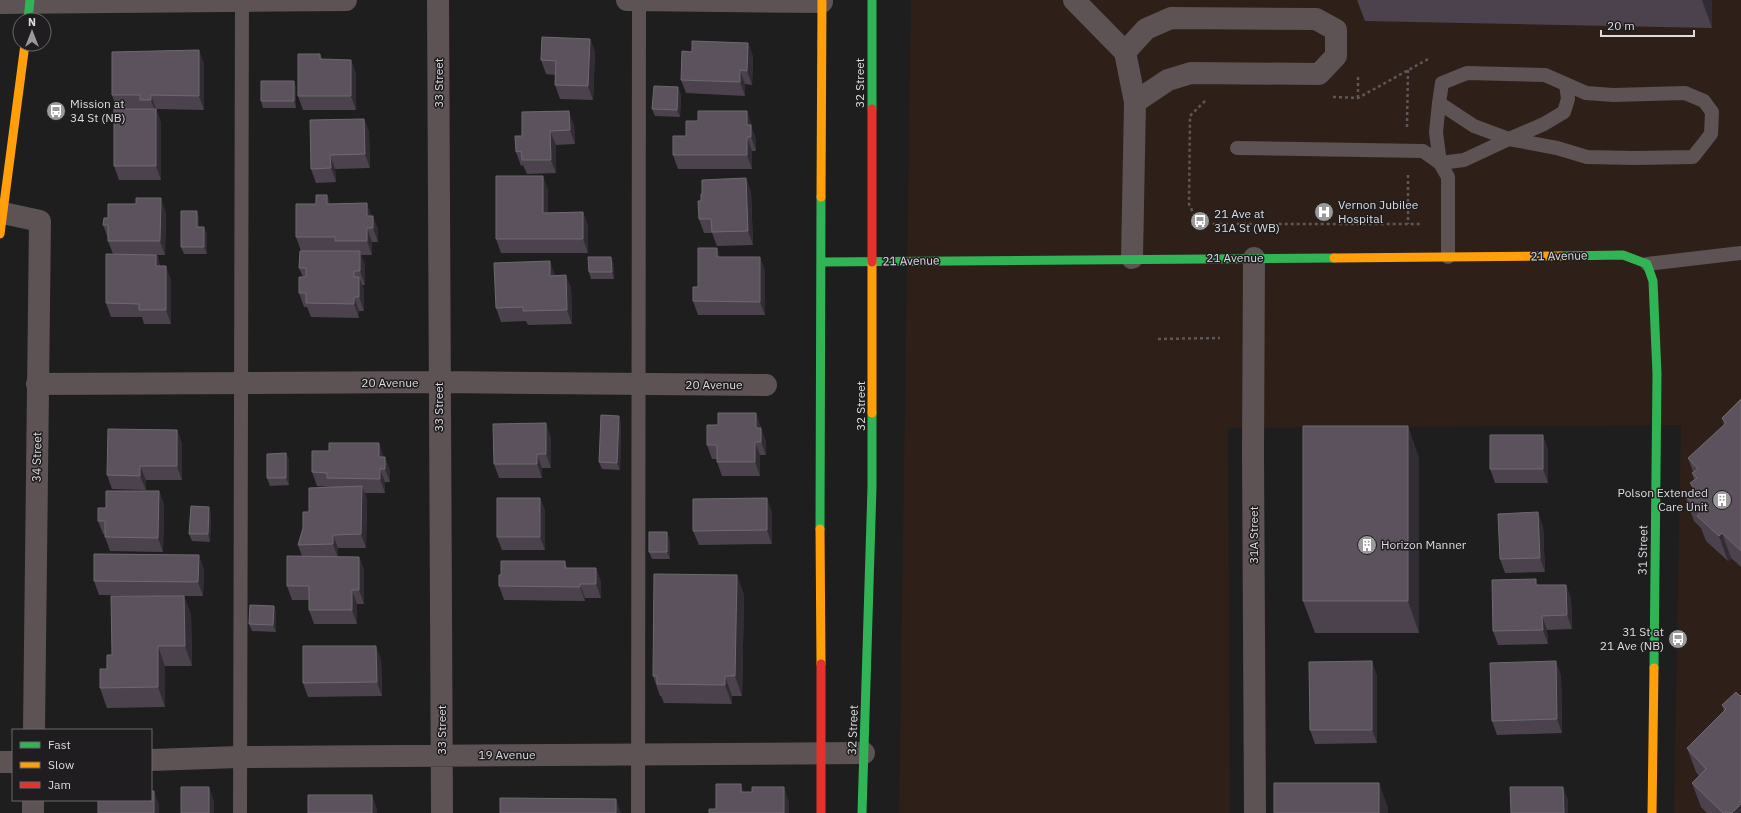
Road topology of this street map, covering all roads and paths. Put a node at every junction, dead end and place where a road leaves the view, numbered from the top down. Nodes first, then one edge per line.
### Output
1 (346, 0) edge
2 (438, 0) edge
3 (627, 0) edge
4 (639, 0) edge
5 (872, 0) edge
6 (1074, 0) edge
7 (242, 1) edge
8 (822, 1) edge
9 (0, 3) edge
10 (29, 8) edge
11 (24, 52) edge
12 (1125, 52) junction
13 (1408, 70) dead end
14 (1566, 84) junction
15 (1136, 102) junction
16 (1439, 103) junction
17 (1407, 132) dead end
18 (1508, 139) junction
19 (1236, 148) dead end
20 (1440, 163) junction
21 (1408, 172) dead end
22 (2, 224) edge
23 (1408, 224) dead end
24 (1741, 253) edge
25 (1448, 257) junction
26 (1132, 258) junction
27 (1254, 258) junction
28 (873, 261) junction
29 (822, 262) junction
30 (1647, 264) junction
31 (1220, 338) dead end
32 (1158, 339) dead end
33 (439, 382) junction
34 (240, 383) junction
35 (38, 384) junction
36 (637, 384) junction
37 (766, 386) dead end
38 (34, 729) edge
39 (821, 752) junction
40 (864, 753) junction
41 (638, 754) junction
42 (442, 756) junction
43 (239, 757) junction
44 (152, 760) edge
45 (0, 762) edge
46 (12, 762) edge
47 (33, 801) edge
48 (33, 813) edge
49 (240, 813) edge
50 (442, 813) edge
51 (638, 813) edge
52 (821, 813) edge
53 (862, 813) edge
54 (1255, 813) edge
55 (1652, 813) edge

1 - 7 street
2 - 33 street, 33 Street
3 - 4 street
4 - 8 street
4 - 36 lane
5 - 28 main road, 32 Street
6 - 12 street
7 - 10 street
7 - 34 lane
8 - 29 main road
9 - 10 street
11 - 22 main road
12 - 15 street
12 - 15 street
13 - 17 path
14 - 16 lane
14 - 18 lane
14 - 18 lane
15 - 26 street
16 - 18 lane
16 - 20 lane
18 - 20 lane
19 - 20 lane
20 - 25 lane
21 - 23 path
22 - 35 street, 34 Street
24 - 30 lane
25 - 27 main road, 21 Avenue
25 - 30 main road, 21 Avenue
26 - 27 main road, 21 Avenue
26 - 28 main road, 21 Avenue
27 - 54 street, 31A Street
28 - 29 main road, 21 Avenue
28 - 40 main road, 32 Street
29 - 39 main road
30 - 55 main road, 31 Street
31 - 32 path
33 - 34 street, 20 Avenue
33 - 36 street, 20 Avenue
33 - 42 street, 33 Street
34 - 35 street, 20 Avenue
34 - 43 lane
35 - 38 street, 34 Street
36 - 37 street, 20 Avenue
36 - 41 lane
39 - 40 street, 19 Avenue
39 - 41 street, 19 Avenue
39 - 52 main road
40 - 53 main road, 32 Street
41 - 42 street, 19 Avenue
41 - 51 lane
42 - 43 street, 19 Avenue
42 - 50 street, 33 Street
43 - 44 street, 19 Avenue
43 - 49 lane
45 - 46 street
47 - 48 street

